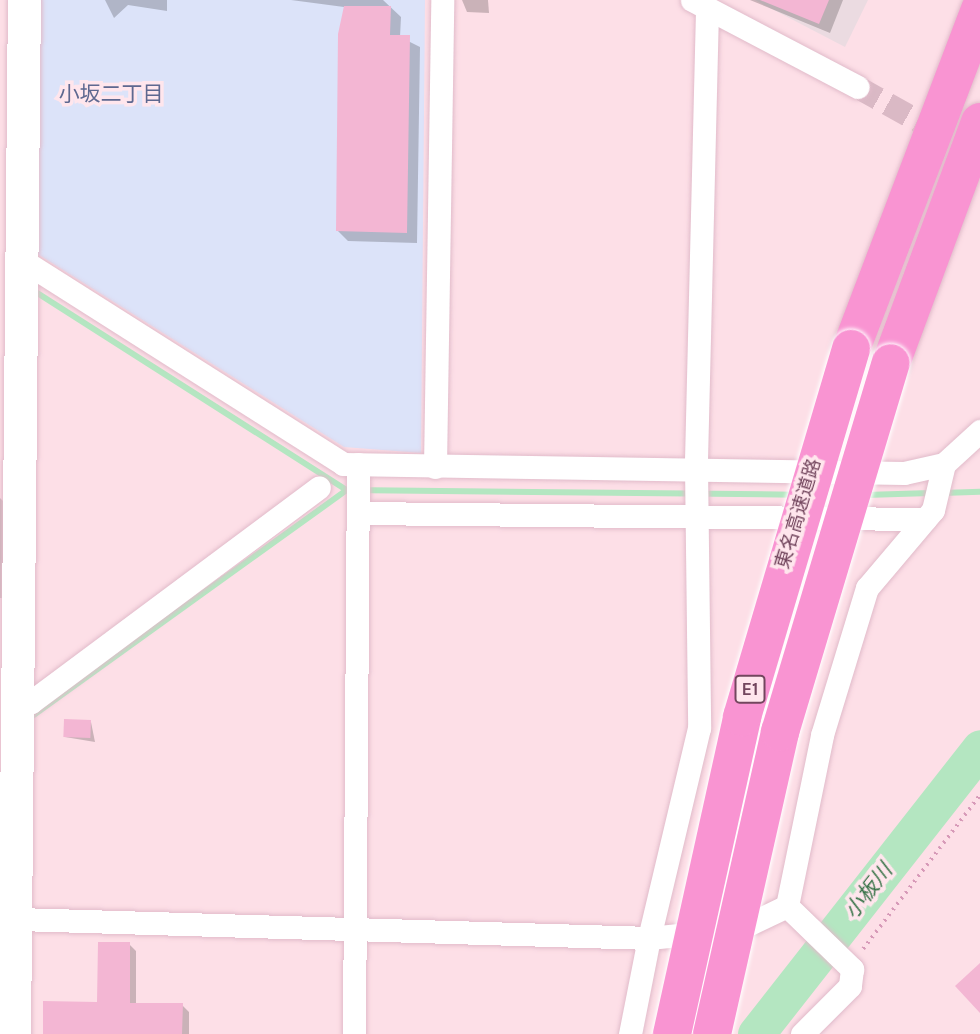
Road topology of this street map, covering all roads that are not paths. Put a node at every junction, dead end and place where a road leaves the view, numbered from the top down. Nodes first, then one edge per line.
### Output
1 (24, 0) edge
2 (442, 0) edge
3 (700, 5) edge
4 (980, 10) edge
5 (858, 88) tunnel mouth
6 (980, 122) edge
7 (22, 260) junction
8 (980, 430) edge
9 (696, 466) junction
10 (435, 467) junction
11 (358, 470) junction
12 (943, 471) junction
13 (319, 487) dead end
14 (358, 511) junction
15 (929, 514) junction
16 (698, 517) junction
17 (19, 702) junction
18 (791, 910) junction
19 (9, 921) edge
20 (355, 930) junction
21 (649, 937) junction
22 (14, 1034) edge
23 (354, 1034) edge
24 (630, 1034) edge
25 (672, 1034) edge
26 (712, 1034) edge
27 (802, 1034) edge

1 - 7 street
2 - 10 street
3 - 5 street
3 - 9 street
4 - 25 highway, 東名高速道路 / E1, bridge
6 - 26 highway, E1, bridge
7 - 11 street
7 - 17 street
8 - 12 street
9 - 10 street
9 - 12 street
9 - 16 street
10 - 11 street
11 - 14 street
12 - 15 street
13 - 17 street
14 - 16 street
14 - 20 street
15 - 16 street
15 - 18 street
16 - 21 street
17 - 19 street
18 - 21 street
18 - 27 street
19 - 20 street
19 - 22 street
20 - 21 street
20 - 23 street
21 - 24 street

